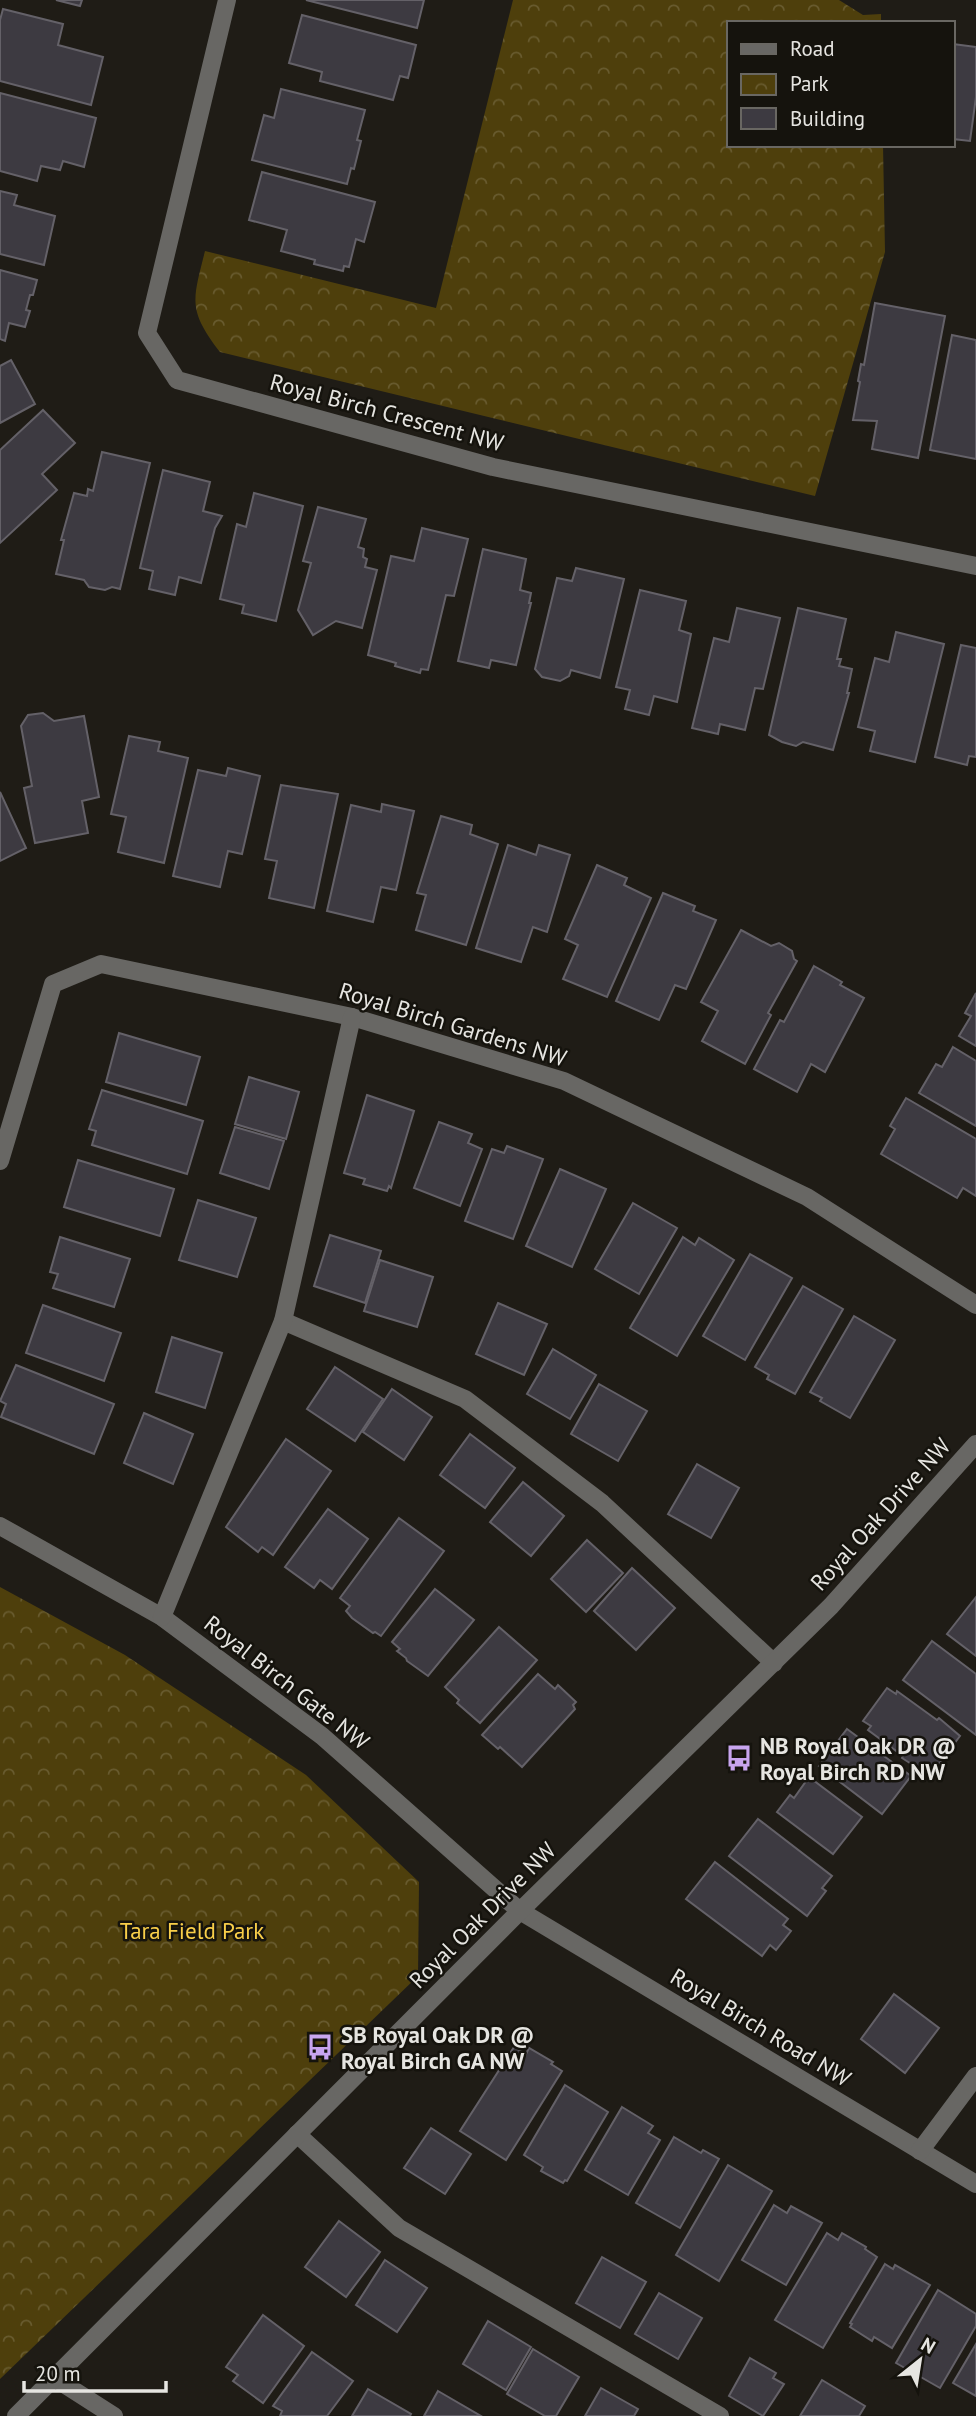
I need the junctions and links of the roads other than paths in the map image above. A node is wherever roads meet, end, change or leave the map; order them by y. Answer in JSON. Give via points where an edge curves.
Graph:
{"nodes":[{"id":1,"x":227,"y":0,"type":"edge"},
{"id":2,"x":976,"y":566,"type":"edge"},
{"id":3,"x":352,"y":1017,"type":"junction"},
{"id":4,"x":0,"y":1161,"type":"edge"},
{"id":5,"x":976,"y":1305,"type":"edge"},
{"id":6,"x":283,"y":1321,"type":"junction"},
{"id":7,"x":976,"y":1444,"type":"edge"},
{"id":8,"x":0,"y":1526,"type":"edge"},
{"id":9,"x":162,"y":1617,"type":"junction"},
{"id":10,"x":774,"y":1663,"type":"junction"},
{"id":11,"x":520,"y":1911,"type":"junction"},
{"id":12,"x":976,"y":2076,"type":"edge"},
{"id":13,"x":297,"y":2134,"type":"junction"},
{"id":14,"x":920,"y":2151,"type":"junction"},
{"id":15,"x":976,"y":2184,"type":"edge"},
{"id":16,"x":53,"y":2377,"type":"junction"},
{"id":17,"x":16,"y":2416,"type":"edge"},
{"id":18,"x":114,"y":2416,"type":"edge"},
{"id":19,"x":720,"y":2416,"type":"edge"}],
"edges":[{"from":1,"to":2,"type":"street","name":"Royal Birch Crescent NW","via":[[147,333],[177,380],[493,467]]},
{"from":3,"to":4,"type":"street","name":"Royal Birch Gardens NW","via":[[101,964],[53,984]]},
{"from":3,"to":5,"type":"street","name":"Royal Birch Gardens NW","via":[[564,1081],[807,1197]]},
{"from":3,"to":6,"type":"street"},
{"from":6,"to":9,"type":"street"},
{"from":6,"to":10,"type":"street","via":[[465,1399],[602,1503]]},
{"from":7,"to":10,"type":"street","name":"Royal Oak Drive NW"},
{"from":8,"to":9,"type":"street","name":"Royal Birch Gate NW"},
{"from":9,"to":11,"type":"street","name":"Royal Birch Gate NW","via":[[323,1736]]},
{"from":10,"to":11,"type":"street","name":"Royal Oak Drive NW"},
{"from":11,"to":13,"type":"street","name":"Royal Oak Drive NW"},
{"from":11,"to":14,"type":"street","name":"Royal Birch Road NW"},
{"from":12,"to":14,"type":"street"},
{"from":13,"to":16,"type":"street","name":"Royal Oak Drive NW"},
{"from":13,"to":19,"type":"street","via":[[399,2228]]},
{"from":14,"to":15,"type":"street","name":"Royal Birch Road NW"},
{"from":16,"to":17,"type":"street","name":"Royal Oak Drive NW"},
{"from":16,"to":18,"type":"street"}]}
